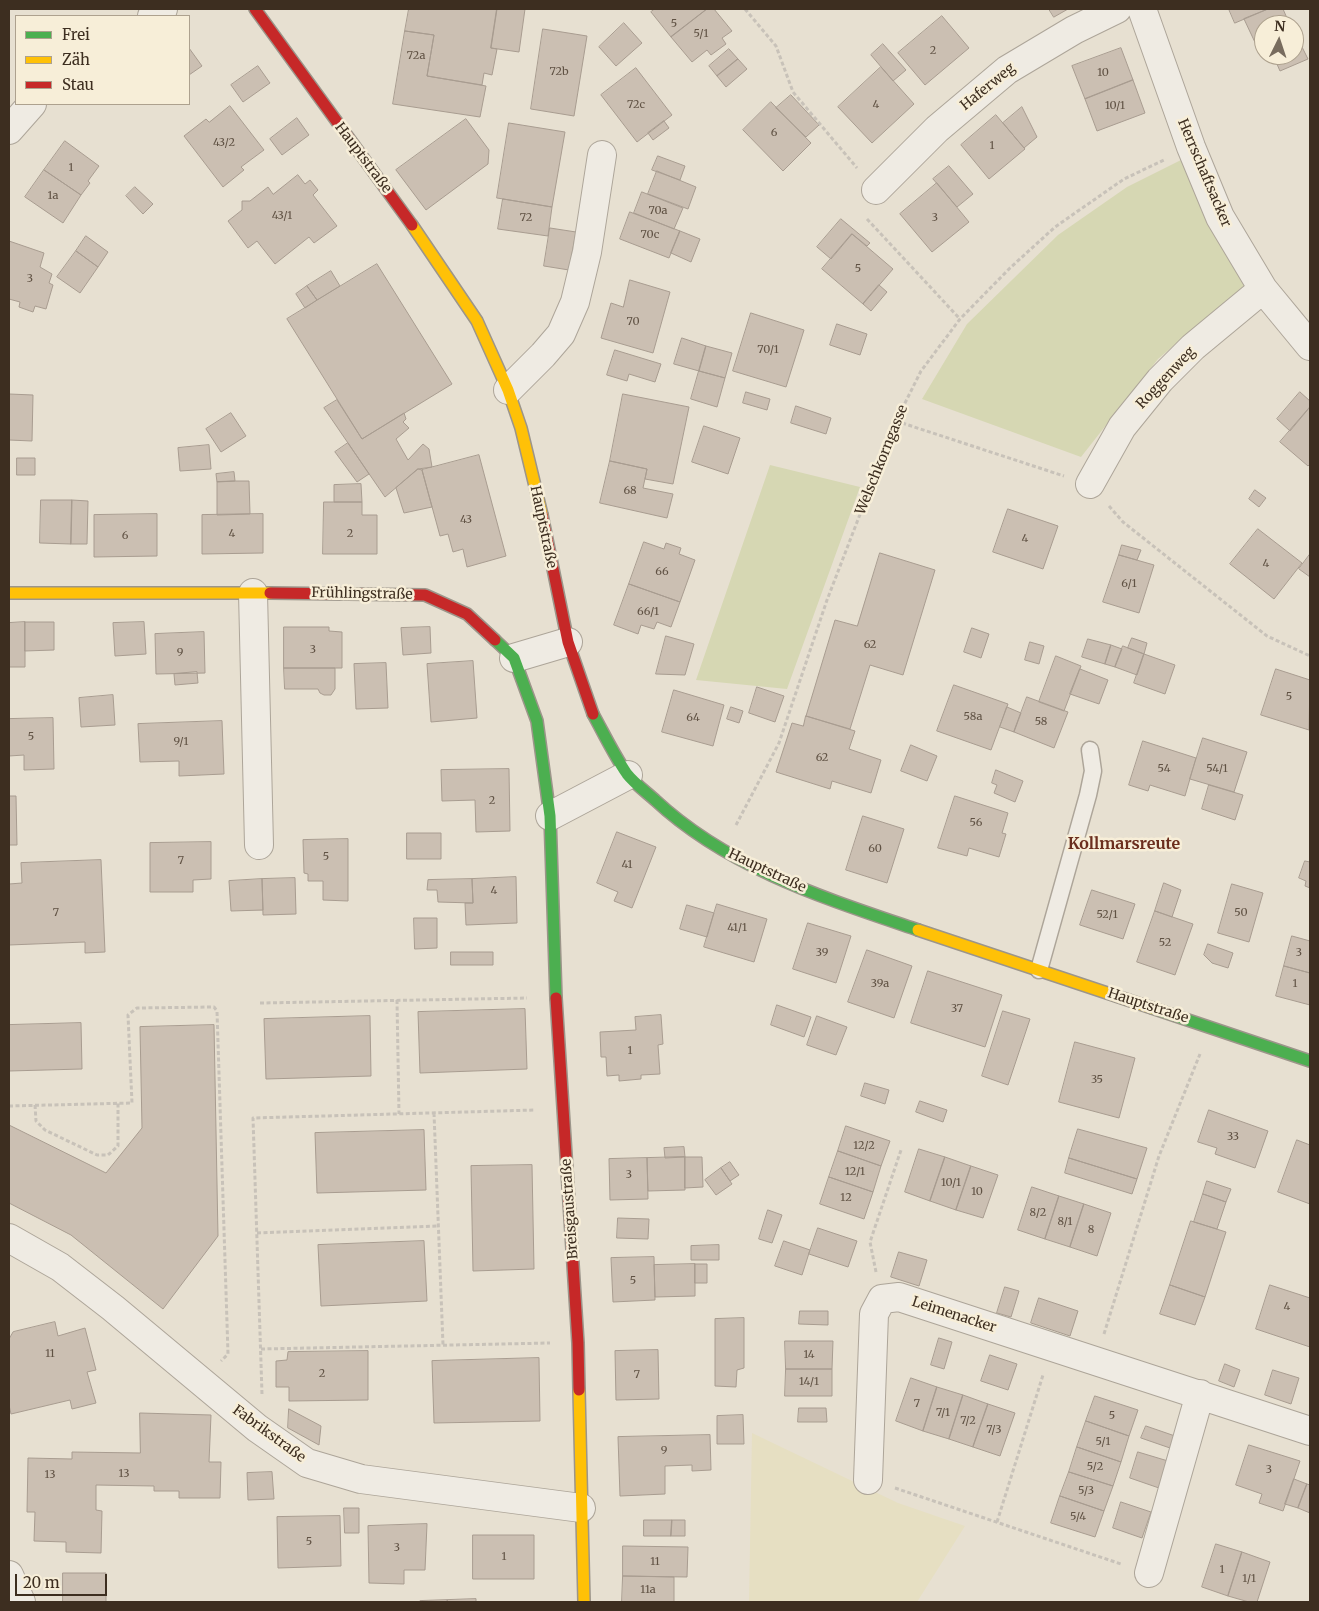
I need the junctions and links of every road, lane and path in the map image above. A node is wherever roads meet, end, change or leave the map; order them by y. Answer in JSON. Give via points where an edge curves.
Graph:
{"nodes":[{"id":1,"x":255,"y":9,"type":"edge"},
{"id":2,"x":744,"y":9,"type":"edge"},
{"id":3,"x":1117,"y":9,"type":"edge"},
{"id":4,"x":1142,"y":9,"type":"edge"},
{"id":5,"x":31,"y":105,"type":"edge"},
{"id":6,"x":9,"y":130,"type":"edge"},
{"id":7,"x":1191,"y":147,"type":"junction"},
{"id":8,"x":602,"y":155,"type":"dead end"},
{"id":9,"x":876,"y":190,"type":"junction"},
{"id":10,"x":1263,"y":289,"type":"junction"},
{"id":11,"x":960,"y":319,"type":"junction"},
{"id":12,"x":1310,"y":346,"type":"edge"},
{"id":13,"x":508,"y":390,"type":"junction"},
{"id":14,"x":896,"y":421,"type":"junction"},
{"id":15,"x":1090,"y":484,"type":"junction"},
{"id":16,"x":9,"y":593,"type":"edge"},
{"id":17,"x":253,"y":593,"type":"junction"},
{"id":18,"x":568,"y":642,"type":"junction"},
{"id":19,"x":1310,"y":656,"type":"edge"},
{"id":20,"x":514,"y":658,"type":"junction"},
{"id":21,"x":1090,"y":750,"type":"dead end"},
{"id":22,"x":628,"y":776,"type":"junction"},
{"id":23,"x":550,"y":816,"type":"junction"},
{"id":24,"x":260,"y":845,"type":"dead end"},
{"id":25,"x":722,"y":851,"type":"junction"},
{"id":26,"x":1039,"y":970,"type":"junction"},
{"id":27,"x":556,"y":997,"type":"junction"},
{"id":28,"x":397,"y":1000,"type":"junction"},
{"id":29,"x":260,"y":1003,"type":"dead end"},
{"id":30,"x":1212,"y":1027,"type":"junction"},
{"id":31,"x":1310,"y":1061,"type":"edge"},
{"id":32,"x":118,"y":1103,"type":"junction"},
{"id":33,"x":35,"y":1105,"type":"junction"},
{"id":34,"x":9,"y":1106,"type":"edge"},
{"id":35,"x":563,"y":1109,"type":"junction"},
{"id":36,"x":434,"y":1112,"type":"junction"},
{"id":37,"x":399,"y":1114,"type":"junction"},
{"id":38,"x":901,"y":1150,"type":"dead end"},
{"id":39,"x":438,"y":1226,"type":"junction"},
{"id":40,"x":257,"y":1232,"type":"junction"},
{"id":41,"x":9,"y":1238,"type":"edge"},
{"id":42,"x":882,"y":1299,"type":"junction"},
{"id":43,"x":578,"y":1343,"type":"junction"},
{"id":44,"x":443,"y":1345,"type":"junction"},
{"id":45,"x":1052,"y":1346,"type":"junction"},
{"id":46,"x":261,"y":1349,"type":"junction"},
{"id":47,"x":1096,"y":1361,"type":"junction"},
{"id":48,"x":201,"y":1381,"type":"junction"},
{"id":49,"x":1200,"y":1394,"type":"junction"},
{"id":50,"x":1310,"y":1431,"type":"edge"},
{"id":51,"x":263,"y":1433,"type":"junction"},
{"id":52,"x":868,"y":1480,"type":"joint"},
{"id":53,"x":581,"y":1508,"type":"junction"},
{"id":54,"x":997,"y":1522,"type":"junction"},
{"id":55,"x":1149,"y":1573,"type":"joint"},
{"id":56,"x":9,"y":1575,"type":"edge"},
{"id":57,"x":21,"y":1602,"type":"edge"},
{"id":58,"x":584,"y":1602,"type":"edge"}],
"edges":[{"from":1,"to":13,"type":"main road","name":"Hauptstraße","via":[[422,240],[476,322]]},
{"from":2,"to":9,"type":"path","via":[[776,46],[793,92]]},
{"from":3,"to":9,"type":"street","name":"Haferweg","via":[[1007,70],[936,129]]},
{"from":4,"to":7,"type":"street","name":"Herrschaftsacker"},
{"from":5,"to":6,"type":"street"},
{"from":7,"to":10,"type":"street","name":"Herrschaftsacker","via":[[1220,218]]},
{"from":7,"to":11,"type":"path","name":"Welschkorngasse","via":[[1124,179],[1056,228],[1010,268]]},
{"from":8,"to":13,"type":"street","via":[[587,252],[575,302],[561,334]]},
{"from":9,"to":11,"type":"path","via":[[858,210]]},
{"from":10,"to":12,"type":"street","name":"Herrschaftsacker"},
{"from":10,"to":15,"type":"street","name":"Roggenweg","via":[[1193,347],[1160,380],[1122,427]]},
{"from":11,"to":14,"type":"path","name":"Welschkorngasse","via":[[921,371]]},
{"from":13,"to":18,"type":"main road","name":"Hauptstraße","via":[[544,525]]},
{"from":14,"to":15,"type":"path"},
{"from":14,"to":25,"type":"path","name":"Welschkorngasse","via":[[827,600],[779,743]]},
{"from":15,"to":19,"type":"path","via":[[1123,522],[1267,636]]},
{"from":16,"to":17,"type":"main road","name":"Frühlingstraße"},
{"from":17,"to":20,"type":"main road","name":"Frühlingstraße","via":[[425,595],[467,614]]},
{"from":17,"to":24,"type":"street"},
{"from":18,"to":20,"type":"street"},
{"from":18,"to":22,"type":"main road","name":"Hauptstraße","via":[[592,712]]},
{"from":20,"to":23,"type":"main road","name":"Breisgaustraße","via":[[537,721]]},
{"from":21,"to":26,"type":"lane","via":[[1093,771],[1088,795]]},
{"from":22,"to":23,"type":"street"},
{"from":22,"to":25,"type":"main road","name":"Hauptstraße","via":[[670,814]]},
{"from":23,"to":27,"type":"main road","name":"Breisgaustraße"},
{"from":25,"to":26,"type":"main road","name":"Hauptstraße","via":[[778,879],[838,903]]},
{"from":26,"to":30,"type":"main road","name":"Hauptstraße"},
{"from":27,"to":28,"type":"path"},
{"from":27,"to":35,"type":"main road","name":"Breisgaustraße"},
{"from":28,"to":29,"type":"path"},
{"from":28,"to":37,"type":"path"},
{"from":30,"to":31,"type":"main road","name":"Hauptstraße"},
{"from":30,"to":47,"type":"path","via":[[1159,1156]]},
{"from":32,"to":33,"type":"path"},
{"from":32,"to":33,"type":"path","via":[[118,1146],[108,1155],[97,1155],[45,1130],[36,1121]]},
{"from":32,"to":48,"type":"path","via":[[132,1103],[128,1015],[137,1008],[214,1007],[217,1011],[228,1354]]},
{"from":33,"to":34,"type":"path"},
{"from":35,"to":36,"type":"path"},
{"from":35,"to":43,"type":"main road","name":"Breisgaustraße"},
{"from":36,"to":37,"type":"path"},
{"from":36,"to":39,"type":"path"},
{"from":37,"to":40,"type":"path","via":[[253,1118]]},
{"from":38,"to":42,"type":"path","via":[[870,1242]]},
{"from":39,"to":40,"type":"path"},
{"from":39,"to":44,"type":"path"},
{"from":40,"to":46,"type":"path"},
{"from":41,"to":48,"type":"street","name":"Fabrikstraße","via":[[60,1268]]},
{"from":42,"to":45,"type":"street","name":"Leimenacker","via":[[898,1297]]},
{"from":42,"to":52,"type":"street","via":[[874,1314]]},
{"from":43,"to":44,"type":"path"},
{"from":43,"to":53,"type":"main road","name":"Breisgaustraße"},
{"from":44,"to":46,"type":"path"},
{"from":45,"to":47,"type":"street","name":"Leimenacker"},
{"from":45,"to":54,"type":"path"},
{"from":46,"to":51,"type":"path"},
{"from":47,"to":49,"type":"street","name":"Leimenacker"},
{"from":48,"to":51,"type":"street","name":"Fabrikstraße"},
{"from":49,"to":50,"type":"street","name":"Leimenacker"},
{"from":49,"to":55,"type":"street"},
{"from":51,"to":53,"type":"street","name":"Fabrikstraße","via":[[307,1463],[361,1479]]},
{"from":52,"to":54,"type":"path"},
{"from":53,"to":58,"type":"main road","name":"Breisgaustraße"},
{"from":54,"to":55,"type":"path"},
{"from":56,"to":57,"type":"street"}]}
